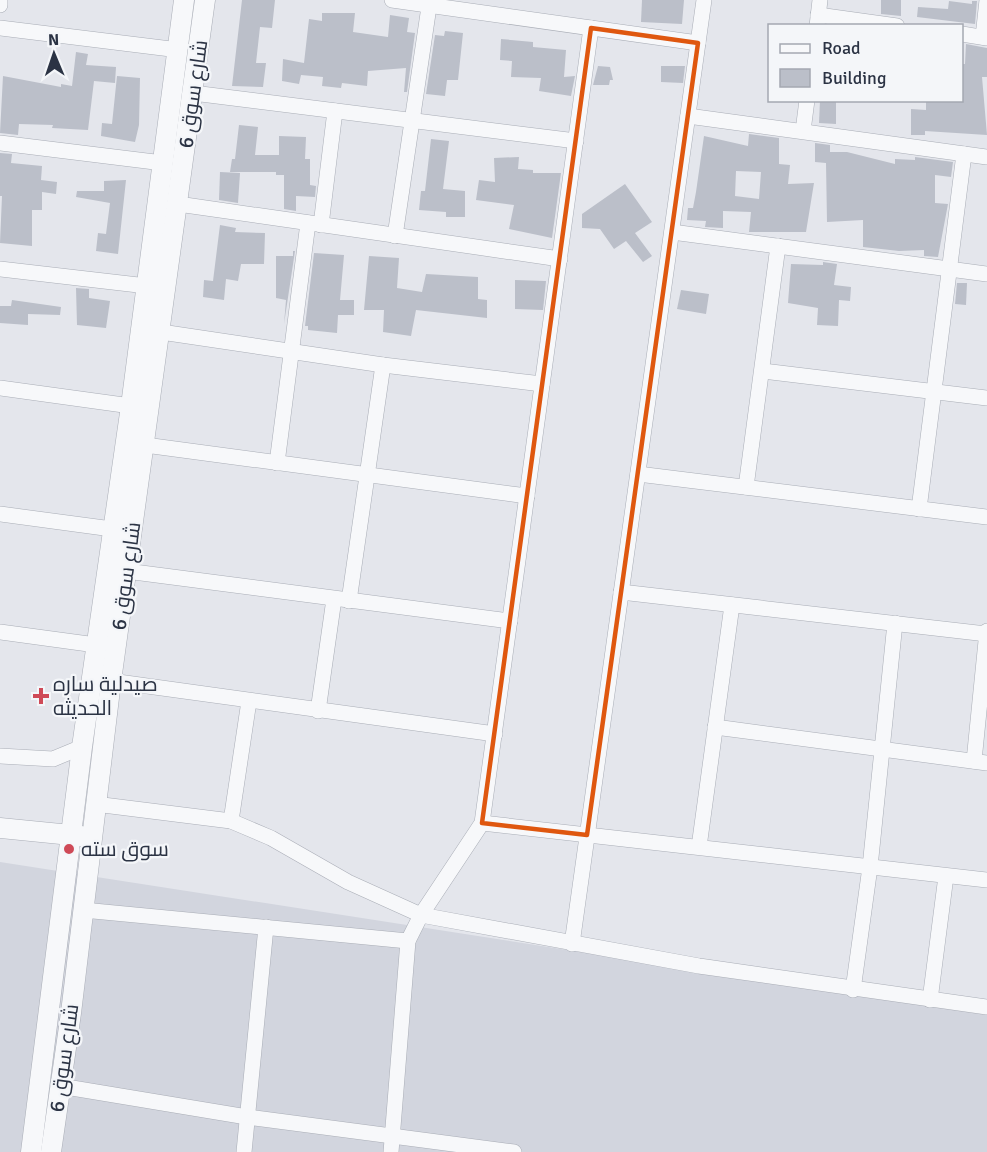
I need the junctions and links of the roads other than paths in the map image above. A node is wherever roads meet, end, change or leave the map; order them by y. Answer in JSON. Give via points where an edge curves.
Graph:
{"nodes":[{"id":1,"x":0,"y":0,"type":"edge"},
{"id":2,"x":184,"y":0,"type":"edge"},
{"id":3,"x":205,"y":0,"type":"edge"},
{"id":4,"x":392,"y":0,"type":"edge"},
{"id":5,"x":705,"y":0,"type":"edge"},
{"id":6,"x":987,"y":0,"type":"edge"},
{"id":7,"x":430,"y":3,"type":"edge"},
{"id":8,"x":0,"y":4,"type":"edge"},
{"id":9,"x":818,"y":13,"type":"edge"},
{"id":10,"x":885,"y":24,"type":"edge"},
{"id":11,"x":0,"y":28,"type":"edge"},
{"id":12,"x":591,"y":28,"type":"junction"},
{"id":13,"x":963,"y":34,"type":"edge"},
{"id":14,"x":985,"y":38,"type":"edge"},
{"id":15,"x":699,"y":43,"type":"junction"},
{"id":16,"x":179,"y":50,"type":"junction"},
{"id":17,"x":193,"y":93,"type":"junction"},
{"id":18,"x":807,"y":102,"type":"edge"},
{"id":19,"x":335,"y":111,"type":"junction"},
{"id":20,"x":688,"y":116,"type":"junction"},
{"id":21,"x":412,"y":122,"type":"junction"},
{"id":22,"x":802,"y":131,"type":"junction"},
{"id":23,"x":576,"y":141,"type":"junction"},
{"id":24,"x":0,"y":143,"type":"edge"},
{"id":25,"x":964,"y":154,"type":"junction"},
{"id":26,"x":987,"y":157,"type":"edge"},
{"id":27,"x":164,"y":162,"type":"junction"},
{"id":28,"x":177,"y":204,"type":"junction"},
{"id":29,"x":315,"y":224,"type":"junction"},
{"id":30,"x":672,"y":232,"type":"junction"},
{"id":31,"x":395,"y":236,"type":"junction"},
{"id":32,"x":778,"y":246,"type":"junction"},
{"id":33,"x":560,"y":259,"type":"junction"},
{"id":34,"x":0,"y":269,"type":"edge"},
{"id":35,"x":949,"y":269,"type":"junction"},
{"id":36,"x":987,"y":274,"type":"edge"},
{"id":37,"x":147,"y":286,"type":"junction"},
{"id":38,"x":161,"y":332,"type":"junction"},
{"id":39,"x":291,"y":351,"type":"junction"},
{"id":40,"x":383,"y":365,"type":"junction"},
{"id":41,"x":763,"y":371,"type":"junction"},
{"id":42,"x":542,"y":384,"type":"junction"},
{"id":43,"x":0,"y":388,"type":"edge"},
{"id":44,"x":933,"y":392,"type":"junction"},
{"id":45,"x":987,"y":398,"type":"edge"},
{"id":46,"x":131,"y":406,"type":"junction"},
{"id":47,"x":145,"y":445,"type":"junction"},
{"id":48,"x":277,"y":463,"type":"junction"},
{"id":49,"x":638,"y":474,"type":"junction"},
{"id":50,"x":368,"y":476,"type":"junction"},
{"id":51,"x":746,"y":487,"type":"junction"},
{"id":52,"x":527,"y":496,"type":"junction"},
{"id":53,"x":919,"y":508,"type":"junction"},
{"id":54,"x":0,"y":514,"type":"edge"},
{"id":55,"x":987,"y":517,"type":"edge"},
{"id":56,"x":112,"y":529,"type":"junction"},
{"id":57,"x":126,"y":571,"type":"junction"},
{"id":58,"x":621,"y":592,"type":"junction"},
{"id":59,"x":342,"y":600,"type":"junction"},
{"id":60,"x":732,"y":605,"type":"junction"},
{"id":61,"x":510,"y":621,"type":"junction"},
{"id":62,"x":895,"y":623,"type":"junction"},
{"id":63,"x":0,"y":632,"type":"edge"},
{"id":64,"x":987,"y":633,"type":"edge"},
{"id":65,"x":96,"y":645,"type":"junction"},
{"id":66,"x":111,"y":681,"type":"junction"},
{"id":67,"x":249,"y":701,"type":"junction"},
{"id":68,"x":318,"y":711,"type":"junction"},
{"id":69,"x":715,"y":728,"type":"junction"},
{"id":70,"x":495,"y":734,"type":"junction"},
{"id":71,"x":82,"y":747,"type":"junction"},
{"id":72,"x":882,"y":748,"type":"junction"},
{"id":73,"x":0,"y":756,"type":"edge"},
{"id":74,"x":980,"y":762,"type":"edge"},
{"id":75,"x":95,"y":804,"type":"junction"},
{"id":76,"x":231,"y":821,"type":"junction"},
{"id":77,"x":482,"y":823,"type":"junction"},
{"id":78,"x":0,"y":828,"type":"edge"},
{"id":79,"x":70,"y":835,"type":"junction"},
{"id":80,"x":587,"y":835,"type":"junction"},
{"id":81,"x":91,"y":838,"type":"junction"},
{"id":82,"x":699,"y":848,"type":"junction"},
{"id":83,"x":870,"y":867,"type":"junction"},
{"id":84,"x":946,"y":876,"type":"junction"},
{"id":85,"x":987,"y":880,"type":"edge"},
{"id":86,"x":83,"y":910,"type":"junction"},
{"id":87,"x":421,"y":915,"type":"junction"},
{"id":88,"x":266,"y":927,"type":"junction"},
{"id":89,"x":408,"y":941,"type":"junction"},
{"id":90,"x":572,"y":944,"type":"junction"},
{"id":91,"x":853,"y":990,"type":"junction"},
{"id":92,"x":930,"y":1000,"type":"junction"},
{"id":93,"x":987,"y":1007,"type":"edge"},
{"id":94,"x":60,"y":1086,"type":"junction"},
{"id":95,"x":247,"y":1117,"type":"junction"},
{"id":96,"x":392,"y":1136,"type":"junction"},
{"id":97,"x":31,"y":1152,"type":"edge"},
{"id":98,"x":51,"y":1152,"type":"edge"},
{"id":99,"x":244,"y":1152,"type":"edge"},
{"id":100,"x":391,"y":1152,"type":"edge"},
{"id":101,"x":514,"y":1152,"type":"edge"}],
"edges":[{"from":1,"to":8,"type":"street"},
{"from":2,"to":16,"type":"street","name":"شارع سوق 6"},
{"from":3,"to":17,"type":"street","name":"شارع سوق 6"},
{"from":4,"to":7,"type":"street"},
{"from":5,"to":15,"type":"street"},
{"from":6,"to":14,"type":"street"},
{"from":7,"to":12,"type":"street"},
{"from":7,"to":21,"type":"street"},
{"from":9,"to":10,"type":"street"},
{"from":11,"to":16,"type":"street"},
{"from":12,"to":15,"type":"street"},
{"from":12,"to":23,"type":"street"},
{"from":13,"to":14,"type":"street"},
{"from":15,"to":20,"type":"street"},
{"from":16,"to":27,"type":"street","name":"شارع سوق 6"},
{"from":17,"to":19,"type":"street"},
{"from":17,"to":28,"type":"street","name":"شارع سوق 6"},
{"from":18,"to":22,"type":"street"},
{"from":19,"to":21,"type":"street"},
{"from":19,"to":29,"type":"street"},
{"from":20,"to":22,"type":"street"},
{"from":20,"to":30,"type":"street"},
{"from":21,"to":23,"type":"street"},
{"from":21,"to":31,"type":"street"},
{"from":22,"to":25,"type":"street"},
{"from":23,"to":33,"type":"street"},
{"from":24,"to":27,"type":"street"},
{"from":25,"to":26,"type":"street"},
{"from":25,"to":35,"type":"street"},
{"from":27,"to":37,"type":"street","name":"شارع سوق 6"},
{"from":28,"to":29,"type":"street"},
{"from":28,"to":38,"type":"street","name":"شارع سوق 6"},
{"from":29,"to":31,"type":"street"},
{"from":29,"to":39,"type":"street"},
{"from":30,"to":32,"type":"street"},
{"from":30,"to":49,"type":"street"},
{"from":31,"to":33,"type":"street"},
{"from":32,"to":35,"type":"street"},
{"from":32,"to":41,"type":"street"},
{"from":33,"to":42,"type":"street"},
{"from":34,"to":37,"type":"street"},
{"from":35,"to":36,"type":"street"},
{"from":35,"to":44,"type":"street"},
{"from":37,"to":46,"type":"street","name":"شارع سوق 6"},
{"from":38,"to":39,"type":"street"},
{"from":38,"to":47,"type":"street","name":"شارع سوق 6"},
{"from":39,"to":40,"type":"street"},
{"from":39,"to":48,"type":"street"},
{"from":40,"to":42,"type":"street"},
{"from":40,"to":50,"type":"street"},
{"from":41,"to":44,"type":"street"},
{"from":41,"to":51,"type":"street"},
{"from":42,"to":52,"type":"street"},
{"from":43,"to":46,"type":"street"},
{"from":44,"to":45,"type":"street"},
{"from":44,"to":53,"type":"street"},
{"from":46,"to":56,"type":"street","name":"شارع سوق 6"},
{"from":47,"to":48,"type":"street"},
{"from":47,"to":57,"type":"street","name":"شارع سوق 6"},
{"from":48,"to":50,"type":"street"},
{"from":49,"to":51,"type":"street"},
{"from":49,"to":58,"type":"street"},
{"from":50,"to":52,"type":"street"},
{"from":50,"to":59,"type":"street"},
{"from":51,"to":53,"type":"street"},
{"from":52,"to":61,"type":"street"},
{"from":53,"to":55,"type":"street"},
{"from":54,"to":56,"type":"street"},
{"from":56,"to":65,"type":"street","name":"شارع سوق 6"},
{"from":57,"to":59,"type":"street"},
{"from":57,"to":66,"type":"street","name":"شارع سوق 6"},
{"from":58,"to":60,"type":"street"},
{"from":58,"to":80,"type":"street"},
{"from":59,"to":61,"type":"street"},
{"from":59,"to":68,"type":"street"},
{"from":60,"to":62,"type":"street"},
{"from":60,"to":69,"type":"street"},
{"from":61,"to":70,"type":"street"},
{"from":62,"to":64,"type":"street"},
{"from":62,"to":72,"type":"street"},
{"from":63,"to":65,"type":"street"},
{"from":64,"to":74,"type":"street"},
{"from":65,"to":71,"type":"street","name":"شارع سوق 6"},
{"from":66,"to":67,"type":"street"},
{"from":66,"to":75,"type":"street","name":"شارع سوق 6"},
{"from":67,"to":68,"type":"street"},
{"from":67,"to":76,"type":"street"},
{"from":68,"to":70,"type":"street"},
{"from":69,"to":72,"type":"street"},
{"from":69,"to":82,"type":"street"},
{"from":70,"to":77,"type":"street"},
{"from":71,"to":73,"type":"street","via":[[53,759]]},
{"from":71,"to":79,"type":"street","name":"شارع سوق 6"},
{"from":72,"to":74,"type":"street"},
{"from":72,"to":83,"type":"street"},
{"from":75,"to":76,"type":"street"},
{"from":75,"to":81,"type":"street","name":"شارع سوق 6"},
{"from":76,"to":87,"type":"street"},
{"from":77,"to":80,"type":"street"},
{"from":77,"to":87,"type":"street"},
{"from":78,"to":79,"type":"street"},
{"from":79,"to":81,"type":"street"},
{"from":79,"to":97,"type":"street","name":"شارع سوق 6"},
{"from":80,"to":82,"type":"street"},
{"from":80,"to":90,"type":"street"},
{"from":81,"to":86,"type":"street","name":"شارع سوق 6"},
{"from":82,"to":83,"type":"street"},
{"from":83,"to":84,"type":"street"},
{"from":83,"to":91,"type":"street"},
{"from":84,"to":85,"type":"street"},
{"from":84,"to":92,"type":"street"},
{"from":86,"to":88,"type":"street"},
{"from":86,"to":94,"type":"street","name":"شارع سوق 6"},
{"from":87,"to":89,"type":"street"},
{"from":87,"to":90,"type":"street"},
{"from":88,"to":89,"type":"street"},
{"from":88,"to":95,"type":"street"},
{"from":89,"to":96,"type":"street"},
{"from":90,"to":91,"type":"street"},
{"from":91,"to":92,"type":"street"},
{"from":92,"to":93,"type":"street"},
{"from":94,"to":95,"type":"street"},
{"from":94,"to":98,"type":"street","name":"شارع سوق 6"},
{"from":95,"to":96,"type":"street"},
{"from":95,"to":99,"type":"street"},
{"from":96,"to":100,"type":"street"},
{"from":96,"to":101,"type":"street"}]}
